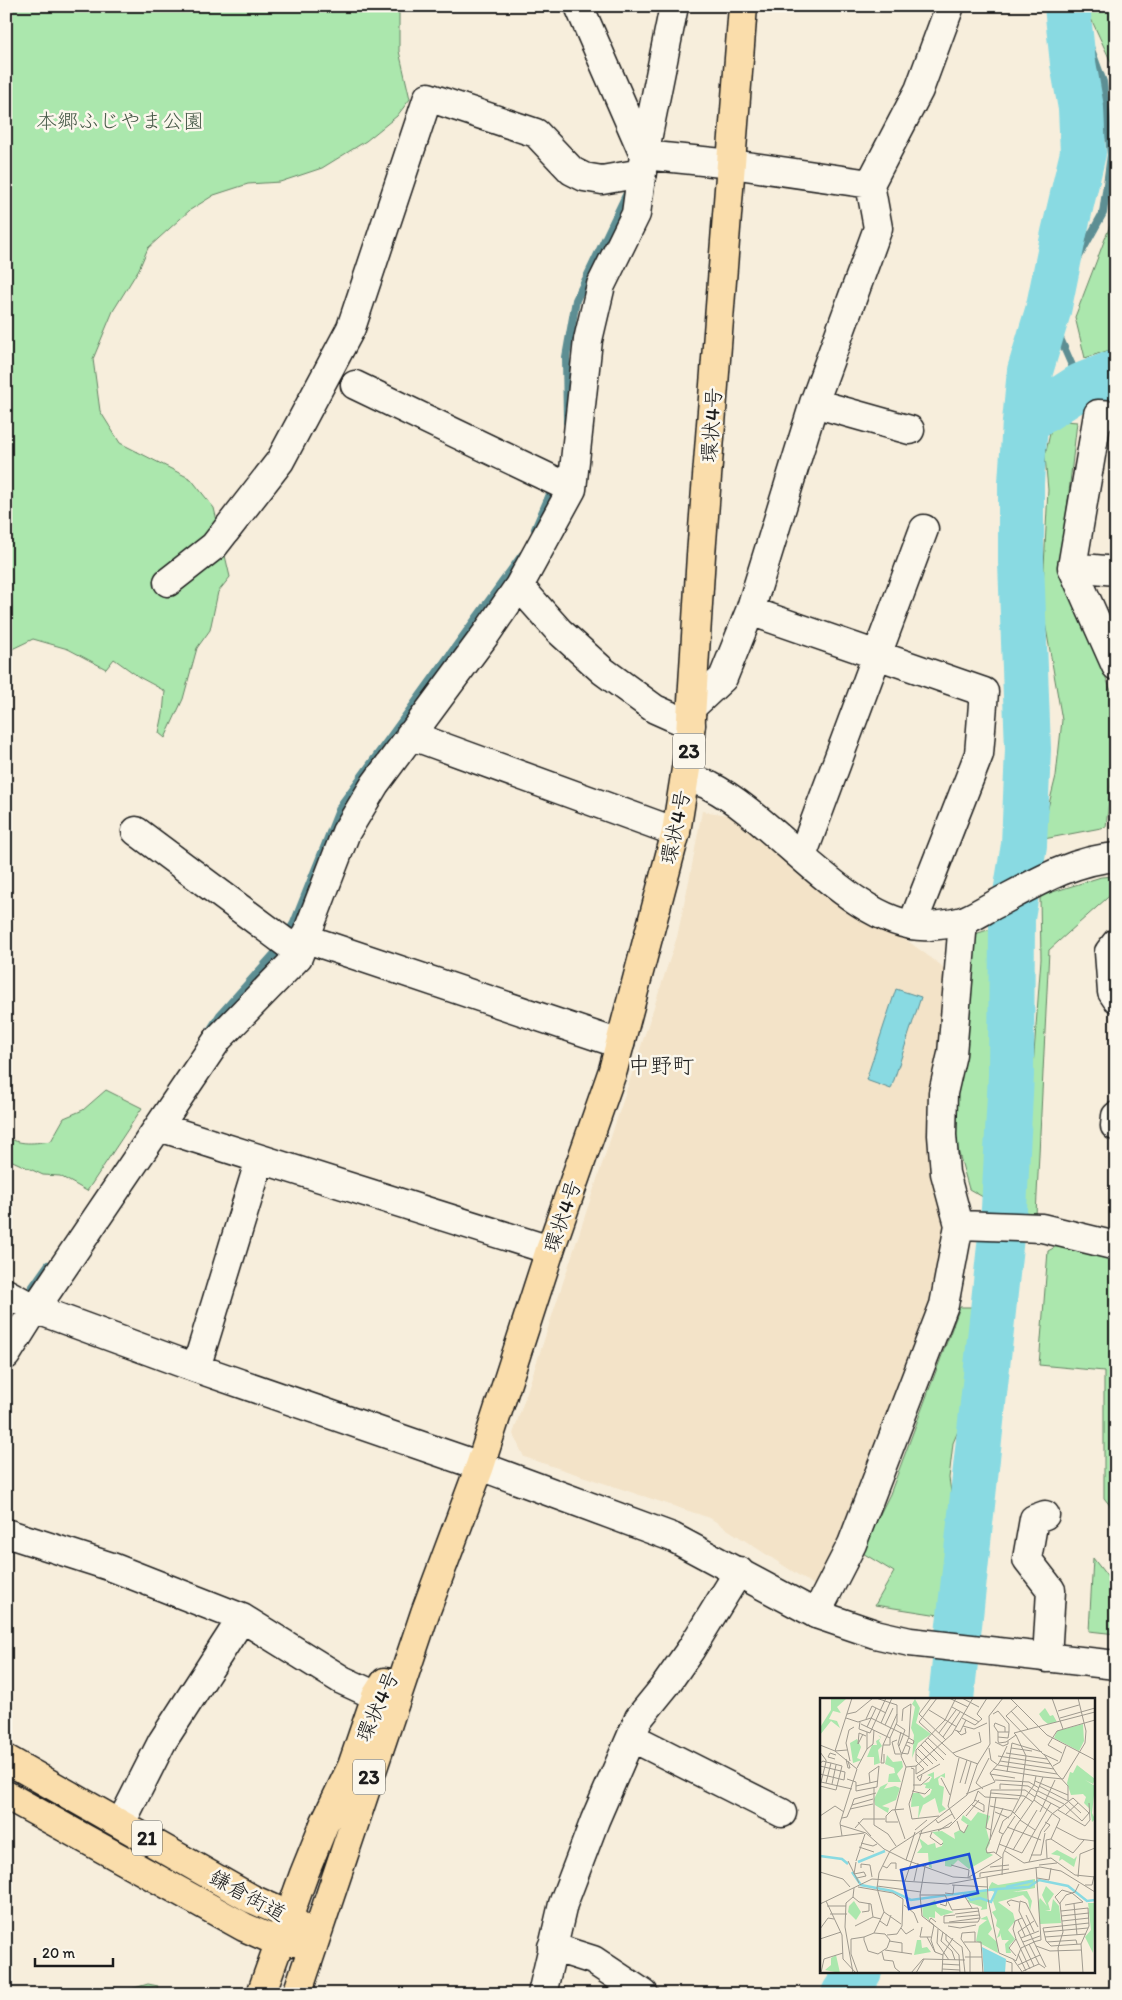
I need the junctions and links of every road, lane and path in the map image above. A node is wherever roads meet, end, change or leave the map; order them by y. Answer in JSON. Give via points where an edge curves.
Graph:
{"nodes":[{"id":1,"x":579,"y":6,"type":"edge"},
{"id":2,"x":674,"y":6,"type":"edge"},
{"id":3,"x":743,"y":6,"type":"edge"},
{"id":4,"x":950,"y":6,"type":"edge"},
{"id":5,"x":732,"y":164,"type":"junction"},
{"id":6,"x":641,"y":168,"type":"junction"},
{"id":7,"x":870,"y":184,"type":"junction"},
{"id":8,"x":355,"y":385,"type":"dead end"},
{"id":9,"x":814,"y":403,"type":"junction"},
{"id":10,"x":1116,"y":415,"type":"edge"},
{"id":11,"x":910,"y":430,"type":"dead end"},
{"id":12,"x":571,"y":488,"type":"junction"},
{"id":13,"x":924,"y":529,"type":"dead end"},
{"id":14,"x":1072,"y":567,"type":"junction"},
{"id":15,"x":1116,"y":571,"type":"edge"},
{"id":16,"x":168,"y":582,"type":"dead end"},
{"id":17,"x":519,"y":586,"type":"junction"},
{"id":18,"x":750,"y":611,"type":"junction"},
{"id":19,"x":878,"y":654,"type":"junction"},
{"id":20,"x":1116,"y":666,"type":"edge"},
{"id":21,"x":691,"y":716,"type":"junction"},
{"id":22,"x":410,"y":735,"type":"junction"},
{"id":23,"x":685,"y":778,"type":"junction"},
{"id":24,"x":136,"y":831,"type":"dead end"},
{"id":25,"x":676,"y":832,"type":"junction"},
{"id":26,"x":802,"y":856,"type":"junction"},
{"id":27,"x":1116,"y":856,"type":"edge"},
{"id":28,"x":963,"y":921,"type":"junction"},
{"id":29,"x":912,"y":924,"type":"junction"},
{"id":30,"x":1116,"y":944,"type":"edge"},
{"id":31,"x":297,"y":947,"type":"junction"},
{"id":32,"x":1116,"y":998,"type":"edge"},
{"id":33,"x":620,"y":1044,"type":"junction"},
{"id":34,"x":159,"y":1127,"type":"junction"},
{"id":35,"x":260,"y":1159,"type":"junction"},
{"id":36,"x":962,"y":1225,"type":"junction"},
{"id":37,"x":1116,"y":1246,"type":"edge"},
{"id":38,"x":550,"y":1250,"type":"junction"},
{"id":39,"x":6,"y":1293,"type":"edge"},
{"id":40,"x":35,"y":1309,"type":"junction"},
{"id":41,"x":6,"y":1356,"type":"edge"},
{"id":42,"x":196,"y":1368,"type":"junction"},
{"id":43,"x":480,"y":1466,"type":"junction"},
{"id":44,"x":1045,"y":1515,"type":"dead end"},
{"id":45,"x":6,"y":1533,"type":"edge"},
{"id":46,"x":739,"y":1571,"type":"junction"},
{"id":47,"x":816,"y":1614,"type":"junction"},
{"id":48,"x":242,"y":1618,"type":"junction"},
{"id":49,"x":1047,"y":1658,"type":"junction"},
{"id":50,"x":1116,"y":1665,"type":"edge"},
{"id":51,"x":385,"y":1700,"type":"junction"},
{"id":52,"x":631,"y":1736,"type":"junction"},
{"id":53,"x":6,"y":1759,"type":"edge"},
{"id":54,"x":6,"y":1794,"type":"edge"},
{"id":55,"x":782,"y":1813,"type":"dead end"},
{"id":56,"x":121,"y":1823,"type":"junction"},
{"id":57,"x":288,"y":1915,"type":"junction"},
{"id":58,"x":315,"y":1941,"type":"junction"},
{"id":59,"x":278,"y":1942,"type":"junction"},
{"id":60,"x":552,"y":1947,"type":"junction"},
{"id":61,"x":261,"y":1994,"type":"edge"},
{"id":62,"x":297,"y":1994,"type":"edge"},
{"id":63,"x":542,"y":1994,"type":"edge"},
{"id":64,"x":644,"y":1994,"type":"edge"}],
"edges":[{"from":1,"to":6,"type":"street"},
{"from":2,"to":6,"type":"street"},
{"from":3,"to":5,"type":"main road","name":"環状4号","number":"23"},
{"from":4,"to":7,"type":"street","via":[[919,90]]},
{"from":5,"to":6,"type":"street"},
{"from":5,"to":7,"type":"street"},
{"from":5,"to":21,"type":"main road","name":"環状4号","number":"23"},
{"from":6,"to":12,"type":"street","via":[[636,214],[601,286],[588,340]]},
{"from":6,"to":16,"type":"street","via":[[602,180],[584,177],[572,171],[536,133],[428,97],[349,342],[280,461],[214,546]]},
{"from":7,"to":9,"type":"street","via":[[878,228]]},
{"from":8,"to":12,"type":"street"},
{"from":9,"to":11,"type":"street"},
{"from":9,"to":18,"type":"street"},
{"from":10,"to":14,"type":"street","via":[[1098,414]]},
{"from":12,"to":17,"type":"street"},
{"from":13,"to":19,"type":"street"},
{"from":14,"to":15,"type":"street"},
{"from":14,"to":20,"type":"street"},
{"from":17,"to":21,"type":"street","via":[[558,631],[603,671],[655,709]]},
{"from":17,"to":22,"type":"street"},
{"from":18,"to":19,"type":"street"},
{"from":18,"to":21,"type":"street","via":[[723,678]]},
{"from":19,"to":26,"type":"street"},
{"from":19,"to":29,"type":"street","via":[[984,692],[979,754]]},
{"from":21,"to":23,"type":"main road","name":"環状4号","number":"23"},
{"from":22,"to":25,"type":"street"},
{"from":22,"to":31,"type":"street","via":[[334,843]]},
{"from":23,"to":25,"type":"main road","name":"環状4号","number":"23"},
{"from":23,"to":26,"type":"street","via":[[710,785],[741,805]]},
{"from":24,"to":31,"type":"street","via":[[260,924]]},
{"from":25,"to":33,"type":"main road","name":"環状4号","number":"23"},
{"from":26,"to":29,"type":"street","via":[[879,915],[901,924]]},
{"from":27,"to":28,"type":"street","via":[[1097,858],[1052,875]]},
{"from":28,"to":29,"type":"street","via":[[928,926]]},
{"from":28,"to":36,"type":"street","via":[[952,1054],[943,1093],[942,1135],[945,1173]]},
{"from":30,"to":32,"type":"street","via":[[1109,952],[1112,992]]},
{"from":31,"to":33,"type":"street"},
{"from":31,"to":34,"type":"street","via":[[218,1039]]},
{"from":33,"to":38,"type":"main road","name":"環状4号","number":"23"},
{"from":34,"to":35,"type":"street"},
{"from":34,"to":40,"type":"street"},
{"from":35,"to":38,"type":"street"},
{"from":35,"to":42,"type":"street"},
{"from":36,"to":37,"type":"street","via":[[1027,1226]]},
{"from":36,"to":47,"type":"street","via":[[944,1305],[852,1544]]},
{"from":38,"to":43,"type":"main road","name":"環状4号","number":"23"},
{"from":39,"to":40,"type":"street"},
{"from":40,"to":41,"type":"street"},
{"from":40,"to":42,"type":"street"},
{"from":42,"to":43,"type":"street"},
{"from":43,"to":46,"type":"street","via":[[672,1537]]},
{"from":43,"to":51,"type":"main road","name":"環状4号","number":"23","via":[[425,1612]]},
{"from":44,"to":49,"type":"street","via":[[1034,1519],[1027,1559],[1051,1590]]},
{"from":45,"to":48,"type":"street","via":[[112,1567]]},
{"from":46,"to":47,"type":"street"},
{"from":46,"to":52,"type":"street","via":[[666,1686],[639,1718]]},
{"from":47,"to":49,"type":"street","via":[[875,1634],[926,1644]]},
{"from":48,"to":51,"type":"street","via":[[342,1680]]},
{"from":48,"to":56,"type":"street","via":[[162,1742]]},
{"from":49,"to":50,"type":"street"},
{"from":51,"to":57,"type":"main road","name":"環状4号","number":"23","via":[[325,1822]]},
{"from":51,"to":58,"type":"main road","name":"環状4号","number":"23"},
{"from":52,"to":55,"type":"street"},
{"from":52,"to":60,"type":"street","via":[[594,1820],[566,1896]]},
{"from":53,"to":56,"type":"main road","name":"鎌倉街道","number":"21"},
{"from":54,"to":59,"type":"main road","name":"鎌倉街道","number":"21","via":[[244,1928]]},
{"from":56,"to":57,"type":"main road","name":"鎌倉街道","number":"21","via":[[252,1899]]},
{"from":57,"to":58,"type":"main road","name":"鎌倉街道","number":"21"},
{"from":57,"to":59,"type":"main road","name":"環状4号","number":"23"},
{"from":58,"to":59,"type":"main road","name":"鎌倉街道","number":"21"},
{"from":58,"to":62,"type":"main road","name":"環状4号"},
{"from":59,"to":61,"type":"main road","name":"環状4号"},
{"from":60,"to":63,"type":"street"},
{"from":60,"to":64,"type":"street","via":[[593,1960]]}]}
